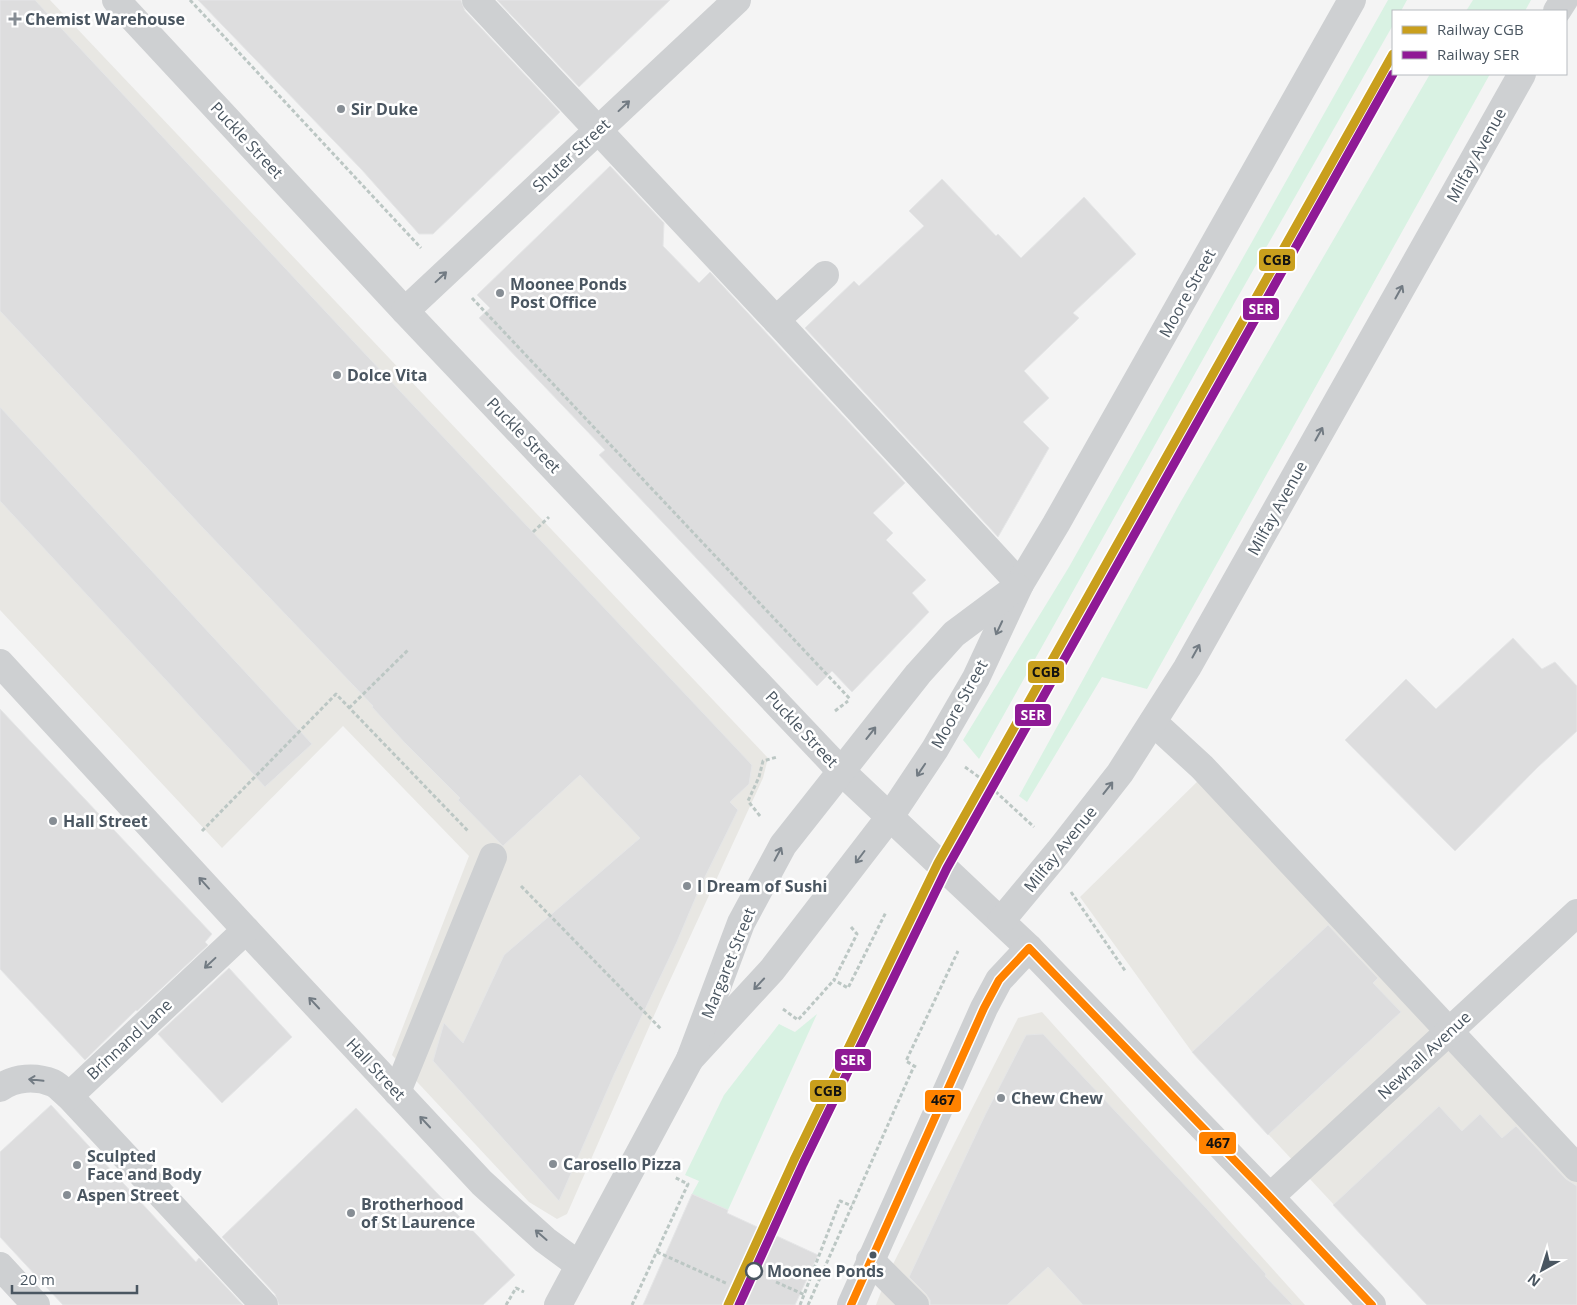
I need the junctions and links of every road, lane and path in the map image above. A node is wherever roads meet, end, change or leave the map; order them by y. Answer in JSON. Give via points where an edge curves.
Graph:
{"nodes":[{"id":1,"x":116,"y":0,"type":"edge"},
{"id":2,"x":190,"y":0,"type":"edge"},
{"id":3,"x":476,"y":0,"type":"edge"},
{"id":4,"x":737,"y":0,"type":"edge"},
{"id":5,"x":1352,"y":0,"type":"edge"},
{"id":6,"x":1521,"y":75,"type":"edge"},
{"id":7,"x":598,"y":131,"type":"junction"},
{"id":8,"x":446,"y":272,"type":"junction"},
{"id":9,"x":825,"y":274,"type":"dead end"},
{"id":10,"x":406,"y":310,"type":"junction"},
{"id":11,"x":776,"y":320,"type":"junction"},
{"id":12,"x":1020,"y":584,"type":"junction"},
{"id":13,"x":408,"y":650,"type":"dead end"},
{"id":14,"x":0,"y":663,"type":"edge"},
{"id":15,"x":850,"y":699,"type":"dead end"},
{"id":16,"x":349,"y":708,"type":"junction"},
{"id":17,"x":1153,"y":722,"type":"junction"},
{"id":18,"x":935,"y":749,"type":"junction"},
{"id":19,"x":841,"y":771,"type":"junction"},
{"id":20,"x":889,"y":818,"type":"junction"},
{"id":21,"x":1059,"y":851,"type":"junction"},
{"id":22,"x":178,"y":855,"type":"junction"},
{"id":23,"x":492,"y":857,"type":"junction"},
{"id":24,"x":886,"y":912,"type":"dead end"},
{"id":25,"x":1577,"y":913,"type":"edge"},
{"id":26,"x":1001,"y":921,"type":"junction"},
{"id":27,"x":246,"y":930,"type":"junction"},
{"id":28,"x":857,"y":934,"type":"dead end"},
{"id":29,"x":1029,"y":948,"type":"junction"},
{"id":30,"x":958,"y":951,"type":"dead end"},
{"id":31,"x":1126,"y":972,"type":"dead end"},
{"id":32,"x":834,"y":980,"type":"junction"},
{"id":33,"x":783,"y":1009,"type":"dead end"},
{"id":34,"x":1450,"y":1032,"type":"junction"},
{"id":35,"x":915,"y":1043,"type":"dead end"},
{"id":36,"x":690,"y":1059,"type":"junction"},
{"id":37,"x":914,"y":1066,"type":"dead end"},
{"id":38,"x":0,"y":1088,"type":"edge"},
{"id":39,"x":398,"y":1092,"type":"junction"},
{"id":40,"x":69,"y":1096,"type":"junction"},
{"id":41,"x":1577,"y":1168,"type":"edge"},
{"id":42,"x":674,"y":1177,"type":"dead end"},
{"id":43,"x":1270,"y":1197,"type":"junction"},
{"id":44,"x":852,"y":1206,"type":"junction"},
{"id":45,"x":657,"y":1252,"type":"junction"},
{"id":46,"x":870,"y":1260,"type":"junction"},
{"id":47,"x":579,"y":1265,"type":"junction"},
{"id":48,"x":0,"y":1266,"type":"edge"},
{"id":49,"x":776,"y":1282,"type":"dead end"},
{"id":50,"x":728,"y":1284,"type":"dead end"},
{"id":51,"x":805,"y":1295,"type":"junction"},
{"id":52,"x":36,"y":1305,"type":"edge"},
{"id":53,"x":264,"y":1305,"type":"edge"},
{"id":54,"x":558,"y":1305,"type":"edge"},
{"id":55,"x":632,"y":1305,"type":"edge"},
{"id":56,"x":800,"y":1305,"type":"edge"},
{"id":57,"x":808,"y":1305,"type":"edge"},
{"id":58,"x":851,"y":1305,"type":"edge"},
{"id":59,"x":915,"y":1305,"type":"edge"},
{"id":60,"x":1372,"y":1305,"type":"edge"}],
"edges":[{"from":1,"to":10,"type":"street","name":"Puckle Street"},
{"from":2,"to":8,"type":"path"},
{"from":3,"to":7,"type":"street"},
{"from":7,"to":4,"type":"street","name":"Shuter Street","one_way":true},
{"from":5,"to":12,"type":"street","name":"Moore Street"},
{"from":17,"to":6,"type":"street","name":"Milfay Avenue","one_way":true,"via":[[1187,668]]},
{"from":7,"to":8,"type":"street","name":"Shuter Street"},
{"from":7,"to":11,"type":"street"},
{"from":10,"to":8,"type":"street","name":"Shuter Street","one_way":true},
{"from":8,"to":15,"type":"path"},
{"from":9,"to":11,"type":"street"},
{"from":10,"to":19,"type":"street","name":"Puckle Street"},
{"from":11,"to":12,"type":"street"},
{"from":12,"to":18,"type":"street","name":"Moore Street","one_way":true,"via":[[976,678]]},
{"from":19,"to":12,"type":"street","name":"Moore Street","one_way":true,"via":[[954,634]]},
{"from":13,"to":16,"type":"path"},
{"from":14,"to":22,"type":"street","name":"Hall Street"},
{"from":16,"to":22,"type":"path","via":[[336,694]]},
{"from":16,"to":23,"type":"path"},
{"from":21,"to":17,"type":"street","name":"Milfay Avenue","one_way":true,"via":[[1120,773]]},
{"from":17,"to":34,"type":"street","via":[[1202,767]]},
{"from":18,"to":20,"type":"street","name":"Moore Street","one_way":true},
{"from":18,"to":21,"type":"path","via":[[983,780]]},
{"from":19,"to":20,"type":"street","name":"Puckle Street"},
{"from":36,"to":19,"type":"street","name":"Margaret Street","one_way":true,"via":[[741,923],[783,845]]},
{"from":20,"to":26,"type":"street","name":"Puckle Street"},
{"from":20,"to":36,"type":"street","name":"Margaret Street","one_way":true,"via":[[772,970]]},
{"from":21,"to":26,"type":"street","name":"Milfay Avenue"},
{"from":21,"to":31,"type":"path","via":[[1086,876],[1071,893]]},
{"from":27,"to":22,"type":"street","name":"Hall Street","one_way":true},
{"from":23,"to":36,"type":"path"},
{"from":23,"to":39,"type":"street"},
{"from":24,"to":32,"type":"path","via":[[848,988]]},
{"from":25,"to":34,"type":"street","name":"Newhall Avenue"},
{"from":26,"to":29,"type":"street","name":"Puckle Street"},
{"from":39,"to":27,"type":"street","name":"Hall Street","one_way":true},
{"from":27,"to":40,"type":"street","name":"Brinnand Lane","one_way":true},
{"from":28,"to":32,"type":"path"},
{"from":29,"to":43,"type":"street","name":"Puckle Street"},
{"from":29,"to":46,"type":"street","via":[[998,980]]},
{"from":30,"to":35,"type":"path"},
{"from":32,"to":33,"type":"path","via":[[798,1020]]},
{"from":34,"to":41,"type":"street"},
{"from":34,"to":43,"type":"street","name":"Newhall Avenue"},
{"from":36,"to":47,"type":"street","name":"Margaret Street"},
{"from":37,"to":44,"type":"path"},
{"from":40,"to":38,"type":"street","one_way":true,"via":[[54,1084],[35,1078],[9,1082]]},
{"from":47,"to":39,"type":"street","name":"Hall Street","one_way":true,"via":[[545,1240],[482,1183]]},
{"from":40,"to":53,"type":"street"},
{"from":42,"to":45,"type":"path","via":[[688,1184]]},
{"from":43,"to":60,"type":"street","name":"Puckle Street"},
{"from":44,"to":51,"type":"path","via":[[840,1201]]},
{"from":44,"to":57,"type":"path"},
{"from":45,"to":50,"type":"path"},
{"from":45,"to":55,"type":"path"},
{"from":46,"to":58,"type":"street"},
{"from":46,"to":59,"type":"street"},
{"from":47,"to":54,"type":"street","name":"Margaret Street"},
{"from":48,"to":52,"type":"street"},
{"from":49,"to":51,"type":"path"},
{"from":51,"to":56,"type":"path"}]}
